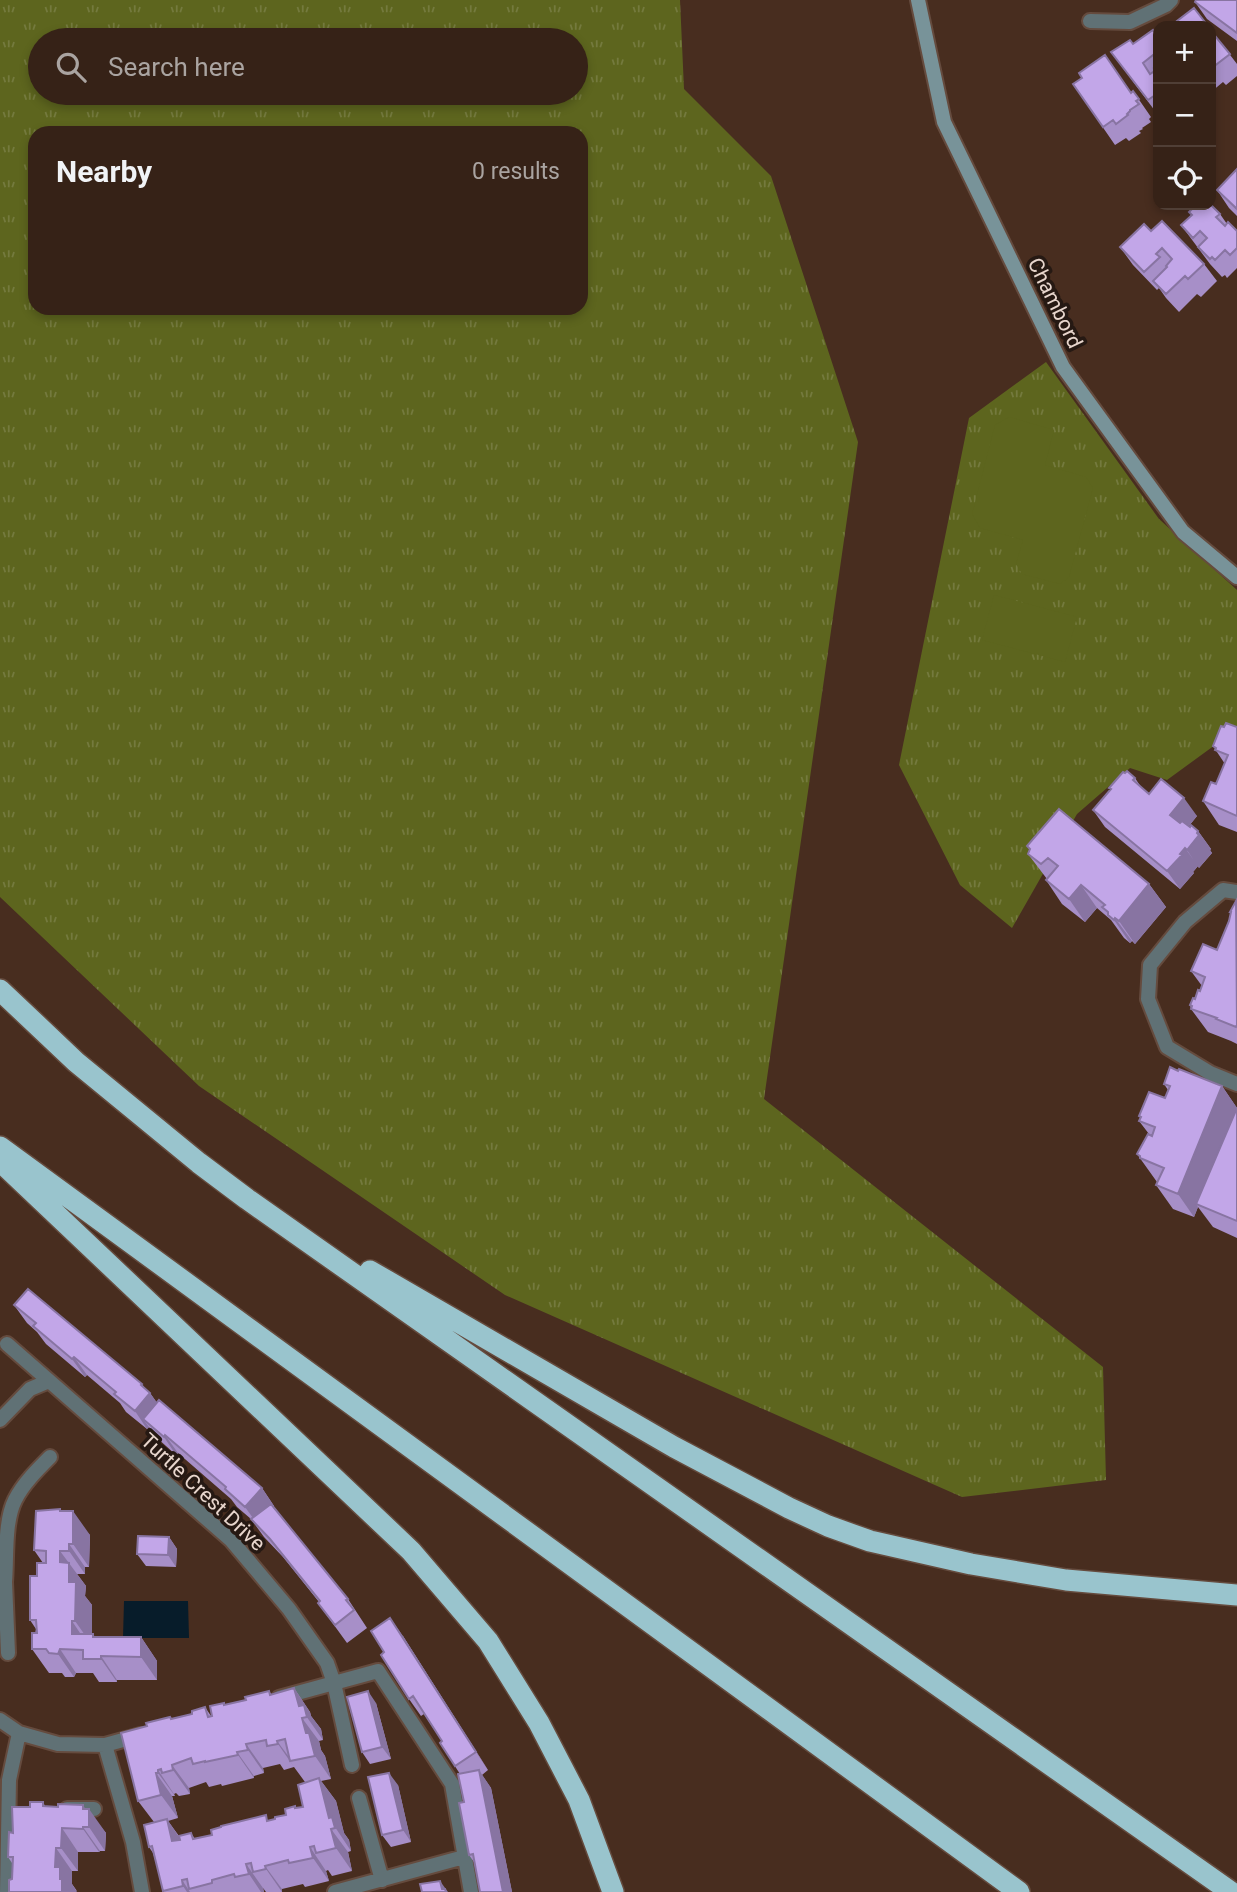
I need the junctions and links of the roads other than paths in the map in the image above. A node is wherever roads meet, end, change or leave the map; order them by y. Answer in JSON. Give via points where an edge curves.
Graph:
{"nodes":[{"id":1,"x":918,"y":0,"type":"edge"},
{"id":2,"x":1171,"y":0,"type":"edge"},
{"id":3,"x":1090,"y":22,"type":"dead end"},
{"id":4,"x":1237,"y":577,"type":"edge"},
{"id":5,"x":1237,"y":892,"type":"edge"},
{"id":6,"x":0,"y":990,"type":"edge"},
{"id":7,"x":1237,"y":1084,"type":"edge"},
{"id":8,"x":0,"y":1147,"type":"edge"},
{"id":9,"x":0,"y":1161,"type":"edge"},
{"id":10,"x":247,"y":1199,"type":"junction"},
{"id":11,"x":8,"y":1344,"type":"dead end"},
{"id":12,"x":49,"y":1381,"type":"junction"},
{"id":13,"x":0,"y":1420,"type":"edge"},
{"id":14,"x":50,"y":1457,"type":"dead end"},
{"id":15,"x":2,"y":1582,"type":"edge"},
{"id":16,"x":1237,"y":1595,"type":"edge"},
{"id":17,"x":8,"y":1653,"type":"dead end"},
{"id":18,"x":334,"y":1683,"type":"junction"},
{"id":19,"x":267,"y":1701,"type":"edge"},
{"id":20,"x":0,"y":1720,"type":"edge"},
{"id":21,"x":159,"y":1730,"type":"edge"},
{"id":22,"x":19,"y":1733,"type":"junction"},
{"id":23,"x":105,"y":1745,"type":"junction"},
{"id":24,"x":352,"y":1765,"type":"dead end"},
{"id":25,"x":359,"y":1798,"type":"dead end"},
{"id":26,"x":9,"y":1807,"type":"edge"},
{"id":27,"x":57,"y":1808,"type":"edge"},
{"id":28,"x":94,"y":1809,"type":"dead end"},
{"id":29,"x":464,"y":1857,"type":"junction"},
{"id":30,"x":382,"y":1880,"type":"junction"},
{"id":31,"x":7,"y":1892,"type":"edge"},
{"id":32,"x":142,"y":1892,"type":"edge"},
{"id":33,"x":335,"y":1892,"type":"edge"},
{"id":34,"x":471,"y":1892,"type":"edge"},
{"id":35,"x":613,"y":1892,"type":"edge"},
{"id":36,"x":1019,"y":1892,"type":"edge"},
{"id":37,"x":1231,"y":1892,"type":"edge"}],
"edges":[{"from":1,"to":4,"type":"street","name":"Chambord","via":[[944,122],[1063,367],[1183,532]]},
{"from":2,"to":3,"type":"street","via":[[1130,22]]},
{"from":5,"to":7,"type":"street","via":[[1223,890],[1185,922],[1150,965],[1148,999],[1167,1047]]},
{"from":6,"to":10,"type":"highway","via":[[76,1062]]},
{"from":8,"to":36,"type":"highway"},
{"from":9,"to":35,"type":"highway","via":[[411,1551],[488,1641],[579,1800]]},
{"from":10,"to":16,"type":"highway","via":[[674,1447],[828,1526],[870,1541],[971,1564],[1066,1580]]},
{"from":10,"to":37,"type":"highway"},
{"from":11,"to":12,"type":"street","name":"Turtle Crest Drive"},
{"from":12,"to":13,"type":"street","via":[[30,1389]]},
{"from":12,"to":18,"type":"street","name":"Turtle Crest Drive","via":[[231,1541],[289,1609],[327,1663]]},
{"from":14,"to":15,"type":"street","via":[[15,1501]]},
{"from":15,"to":17,"type":"street"},
{"from":18,"to":19,"type":"street"},
{"from":18,"to":24,"type":"street","name":"Turtle Crest Drive"},
{"from":18,"to":29,"type":"street","via":[[378,1671],[452,1784]]},
{"from":20,"to":22,"type":"street"},
{"from":21,"to":23,"type":"street"},
{"from":22,"to":23,"type":"street","via":[[58,1744]]},
{"from":22,"to":26,"type":"street","via":[[9,1780]]},
{"from":23,"to":32,"type":"street"},
{"from":25,"to":30,"type":"street"},
{"from":26,"to":31,"type":"street"},
{"from":27,"to":28,"type":"street"},
{"from":29,"to":30,"type":"street"},
{"from":29,"to":34,"type":"street"},
{"from":30,"to":33,"type":"street"}]}
